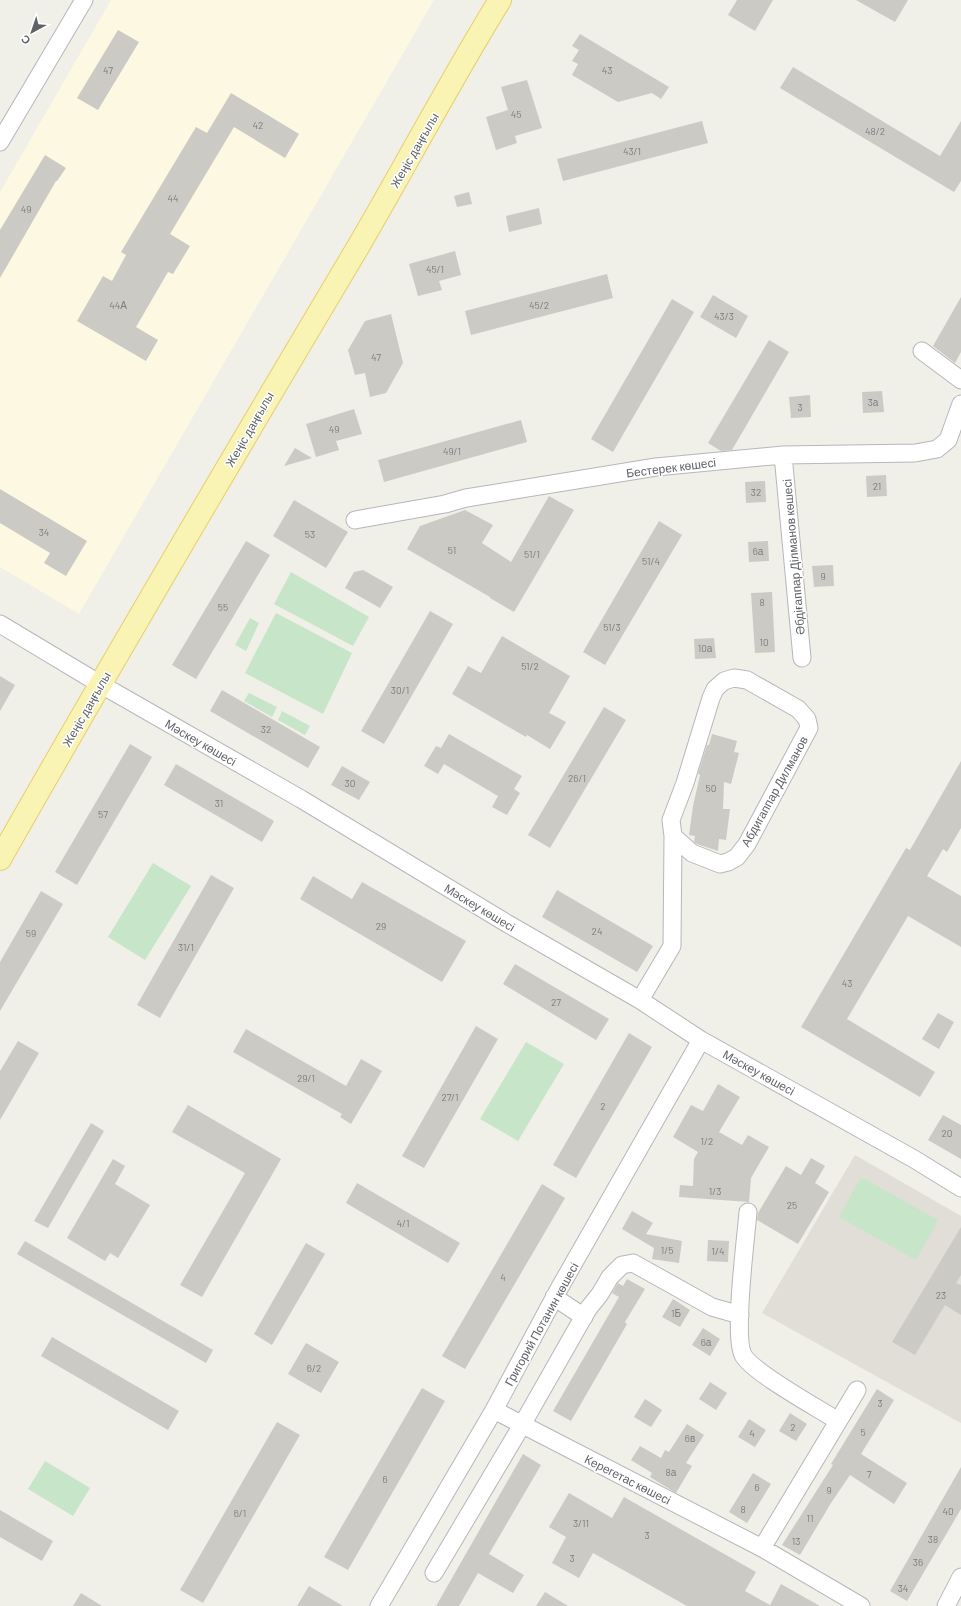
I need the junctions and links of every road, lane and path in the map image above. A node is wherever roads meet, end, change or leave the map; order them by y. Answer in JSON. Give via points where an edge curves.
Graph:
{"nodes":[{"id":1,"x":84,"y":0,"type":"edge"},
{"id":2,"x":500,"y":0,"type":"edge"},
{"id":3,"x":0,"y":142,"type":"edge"},
{"id":4,"x":922,"y":351,"type":"dead end"},
{"id":5,"x":961,"y":380,"type":"edge"},
{"id":6,"x":961,"y":404,"type":"edge"},
{"id":7,"x":783,"y":455,"type":"junction"},
{"id":8,"x":355,"y":520,"type":"dead end"},
{"id":9,"x":0,"y":624,"type":"edge"},
{"id":10,"x":802,"y":658,"type":"dead end"},
{"id":11,"x":100,"y":684,"type":"junction"},
{"id":12,"x":673,"y":836,"type":"junction"},
{"id":13,"x":0,"y":859,"type":"edge"},
{"id":14,"x":640,"y":1000,"type":"junction"},
{"id":15,"x":701,"y":1040,"type":"junction"},
{"id":16,"x":961,"y":1188,"type":"edge"},
{"id":17,"x":748,"y":1212,"type":"dead end"},
{"id":18,"x":554,"y":1297,"type":"junction"},
{"id":19,"x":740,"y":1315,"type":"junction"},
{"id":20,"x":584,"y":1317,"type":"junction"},
{"id":21,"x":857,"y":1390,"type":"dead end"},
{"id":22,"x":494,"y":1410,"type":"junction"},
{"id":23,"x":838,"y":1421,"type":"junction"},
{"id":24,"x":522,"y":1425,"type":"junction"},
{"id":25,"x":762,"y":1548,"type":"junction"},
{"id":26,"x":434,"y":1573,"type":"dead end"},
{"id":27,"x":961,"y":1577,"type":"edge"},
{"id":28,"x":378,"y":1606,"type":"edge"},
{"id":29,"x":861,"y":1606,"type":"edge"},
{"id":30,"x":946,"y":1606,"type":"edge"}],
"edges":[{"from":1,"to":3,"type":"street"},
{"from":2,"to":11,"type":"main road","name":"Жеңіс даңғылы"},
{"from":4,"to":5,"type":"street"},
{"from":6,"to":7,"type":"street","name":"Бестерек көшесі","via":[[948,440],[937,449],[915,453]]},
{"from":7,"to":8,"type":"street","name":"Бестерек көшесі","via":[[656,467],[466,498]]},
{"from":7,"to":10,"type":"street","name":"Әбдіғаппар Ділманов көшесі"},
{"from":9,"to":11,"type":"street","name":"Мәскеу көшесі"},
{"from":11,"to":13,"type":"main road","name":"Жеңіс даңғылы"},
{"from":11,"to":14,"type":"street","name":"Мәскеу көшесі","via":[[301,799]]},
{"from":12,"to":12,"type":"street","name":"Абдигаппар Дилманов","via":[[671,820],[715,689],[724,681],[734,678],[747,680],[798,709],[807,719],[809,728],[748,844],[737,857],[720,864],[692,853]]},
{"from":12,"to":14,"type":"street","via":[[672,946]]},
{"from":14,"to":15,"type":"street","name":"Мәскеу көшесі"},
{"from":15,"to":16,"type":"street","name":"Мәскеу көшесі"},
{"from":15,"to":18,"type":"street","name":"Григорий Потанин көшесі"},
{"from":17,"to":19,"type":"street"},
{"from":18,"to":20,"type":"street"},
{"from":18,"to":22,"type":"street","name":"Григорий Потанин көшесі"},
{"from":19,"to":20,"type":"street","via":[[712,1306],[633,1263],[622,1265],[610,1277]]},
{"from":19,"to":23,"type":"street","via":[[743,1354],[757,1370]]},
{"from":20,"to":24,"type":"street"},
{"from":21,"to":23,"type":"street"},
{"from":22,"to":24,"type":"street","name":"Керегетас көшесі"},
{"from":22,"to":28,"type":"street","name":"Григорий Потанин көшесі"},
{"from":23,"to":25,"type":"street"},
{"from":24,"to":25,"type":"street","name":"Керегетас көшесі"},
{"from":24,"to":26,"type":"street"},
{"from":25,"to":29,"type":"street","name":"Керегетас көшесі"},
{"from":27,"to":30,"type":"street"}]}
